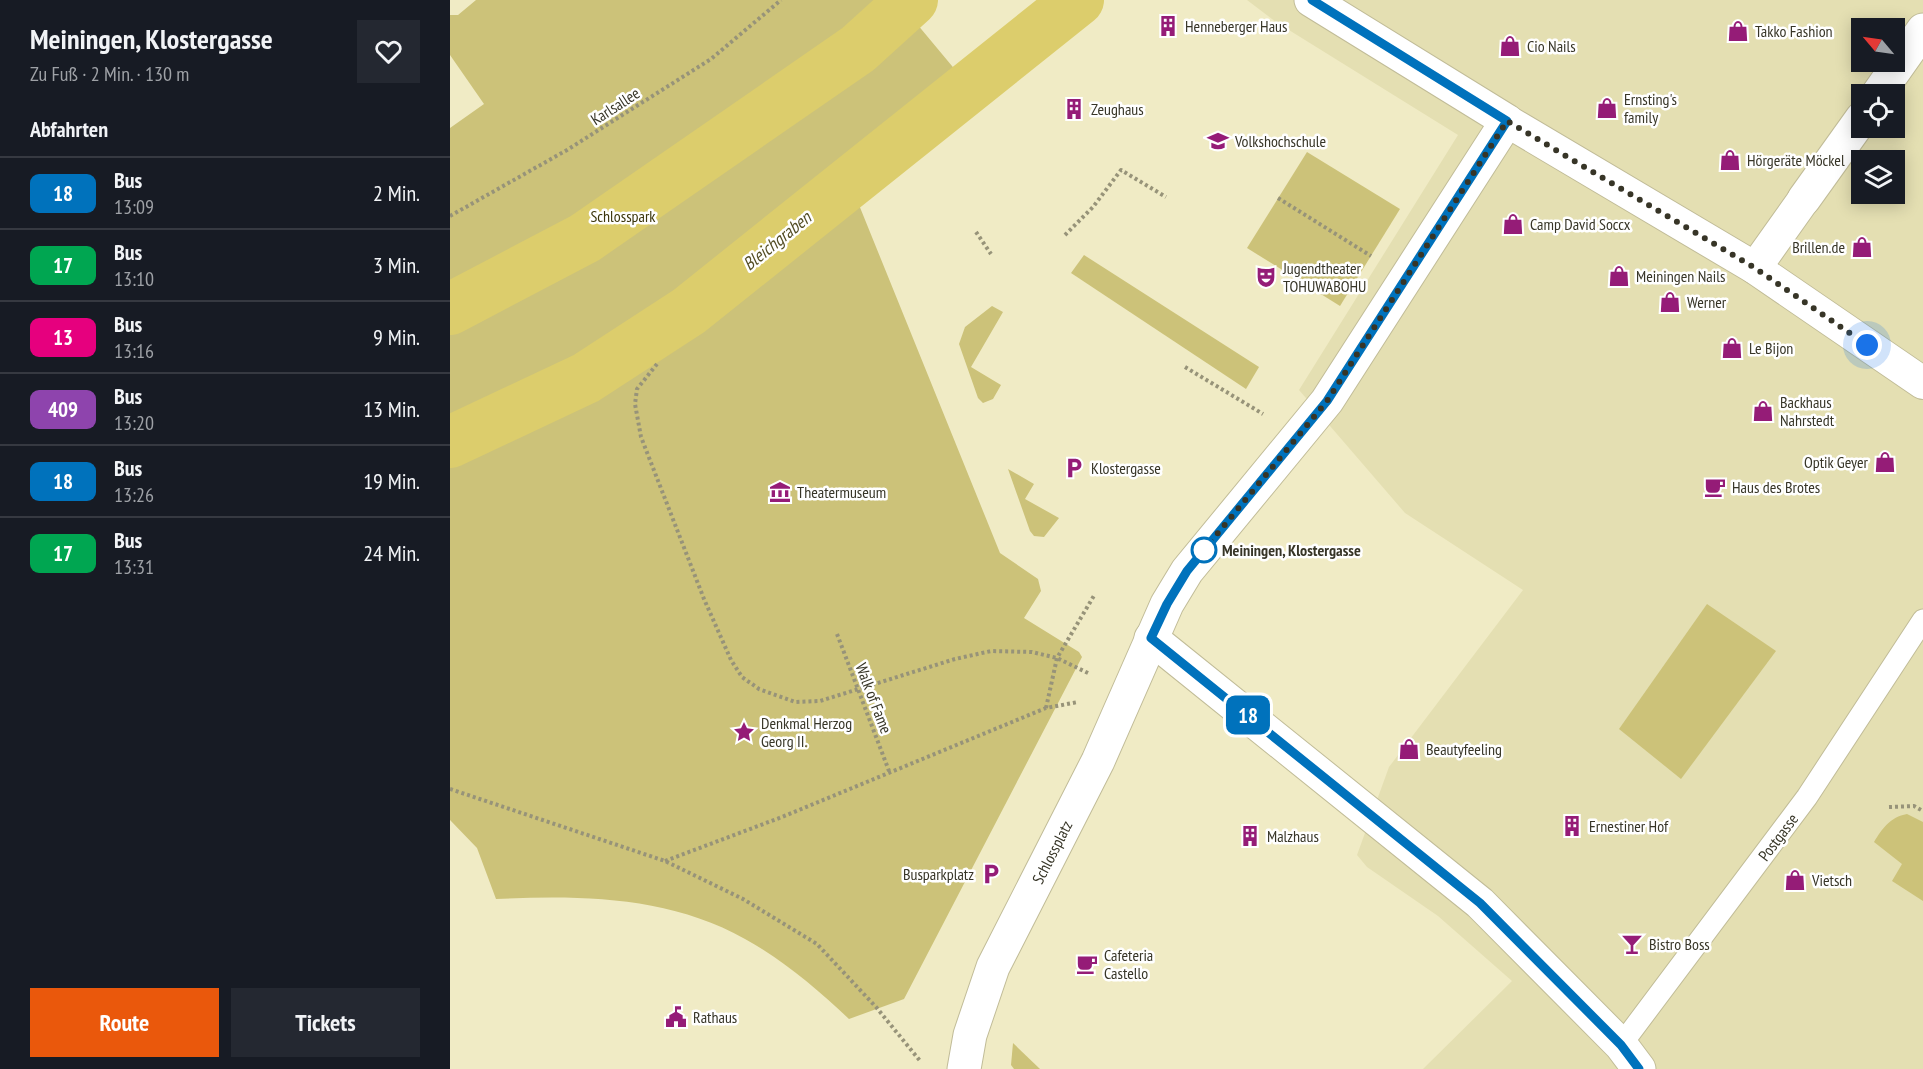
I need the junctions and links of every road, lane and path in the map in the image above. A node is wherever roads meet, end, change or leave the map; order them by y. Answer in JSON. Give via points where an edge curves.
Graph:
{"nodes":[{"id":1,"x":781,"y":0,"type":"edge"},
{"id":2,"x":1318,"y":2,"type":"edge"},
{"id":3,"x":1923,"y":30,"type":"edge"},
{"id":4,"x":1885,"y":84,"type":"edge"},
{"id":5,"x":1507,"y":121,"type":"junction"},
{"id":6,"x":1851,"y":134,"type":"edge"},
{"id":7,"x":1166,"y":197,"type":"dead end"},
{"id":8,"x":1278,"y":198,"type":"dead end"},
{"id":9,"x":1804,"y":200,"type":"joint"},
{"id":10,"x":450,"y":216,"type":"edge"},
{"id":11,"x":976,"y":232,"type":"dead end"},
{"id":12,"x":1065,"y":235,"type":"dead end"},
{"id":13,"x":991,"y":254,"type":"dead end"},
{"id":14,"x":1755,"y":268,"type":"junction"},
{"id":15,"x":1407,"y":278,"type":"junction"},
{"id":16,"x":657,"y":364,"type":"dead end"},
{"id":17,"x":1185,"y":367,"type":"dead end"},
{"id":18,"x":1923,"y":383,"type":"edge"},
{"id":19,"x":1318,"y":412,"type":"junction"},
{"id":20,"x":1095,"y":594,"type":"dead end"},
{"id":21,"x":1923,"y":620,"type":"edge"},
{"id":22,"x":837,"y":634,"type":"dead end"},
{"id":23,"x":1151,"y":638,"type":"junction"},
{"id":24,"x":1057,"y":658,"type":"junction"},
{"id":25,"x":858,"y":689,"type":"junction"},
{"id":26,"x":1128,"y":693,"type":"junction"},
{"id":27,"x":1046,"y":708,"type":"junction"},
{"id":28,"x":890,"y":771,"type":"junction"},
{"id":29,"x":450,"y":789,"type":"edge"},
{"id":30,"x":1889,"y":807,"type":"dead end"},
{"id":31,"x":1923,"y":811,"type":"edge"},
{"id":32,"x":665,"y":861,"type":"junction"},
{"id":33,"x":1630,"y":1057,"type":"edge"},
{"id":34,"x":927,"y":1069,"type":"edge"},
{"id":35,"x":964,"y":1069,"type":"edge"}],
"edges":[{"from":1,"to":10,"type":"path","name":"Karlsallee","via":[[711,58],[567,150]]},
{"from":2,"to":5,"type":"street"},
{"from":3,"to":4,"type":"street"},
{"from":5,"to":14,"type":"street"},
{"from":5,"to":15,"type":"street"},
{"from":6,"to":9,"type":"street"},
{"from":7,"to":12,"type":"path","via":[[1121,170]]},
{"from":8,"to":15,"type":"path"},
{"from":9,"to":14,"type":"street"},
{"from":11,"to":13,"type":"path"},
{"from":14,"to":18,"type":"street"},
{"from":15,"to":19,"type":"street"},
{"from":16,"to":25,"type":"path","via":[[637,388],[635,404],[641,437],[731,660],[742,676],[759,689],[795,702],[820,701]]},
{"from":17,"to":19,"type":"path","via":[[1263,415],[1288,395]]},
{"from":19,"to":23,"type":"street","via":[[1187,571]]},
{"from":20,"to":24,"type":"path"},
{"from":21,"to":33,"type":"lane","name":"Postgasse"},
{"from":22,"to":25,"type":"path","name":"Walk of Fame"},
{"from":23,"to":26,"type":"street","name":"Schlossplatz"},
{"from":23,"to":33,"type":"street","via":[[1480,903]]},
{"from":24,"to":25,"type":"path","via":[[1032,652],[991,651]]},
{"from":24,"to":26,"type":"path"},
{"from":24,"to":27,"type":"path"},
{"from":25,"to":28,"type":"path","name":"Walk of Fame"},
{"from":26,"to":27,"type":"path"},
{"from":26,"to":35,"type":"street","name":"Schlossplatz","via":[[1098,761],[993,967],[970,1035]]},
{"from":27,"to":28,"type":"path"},
{"from":28,"to":32,"type":"path"},
{"from":29,"to":32,"type":"path"},
{"from":30,"to":31,"type":"path","via":[[1914,806]]},
{"from":32,"to":34,"type":"path","via":[[743,899],[817,944]]}]}
